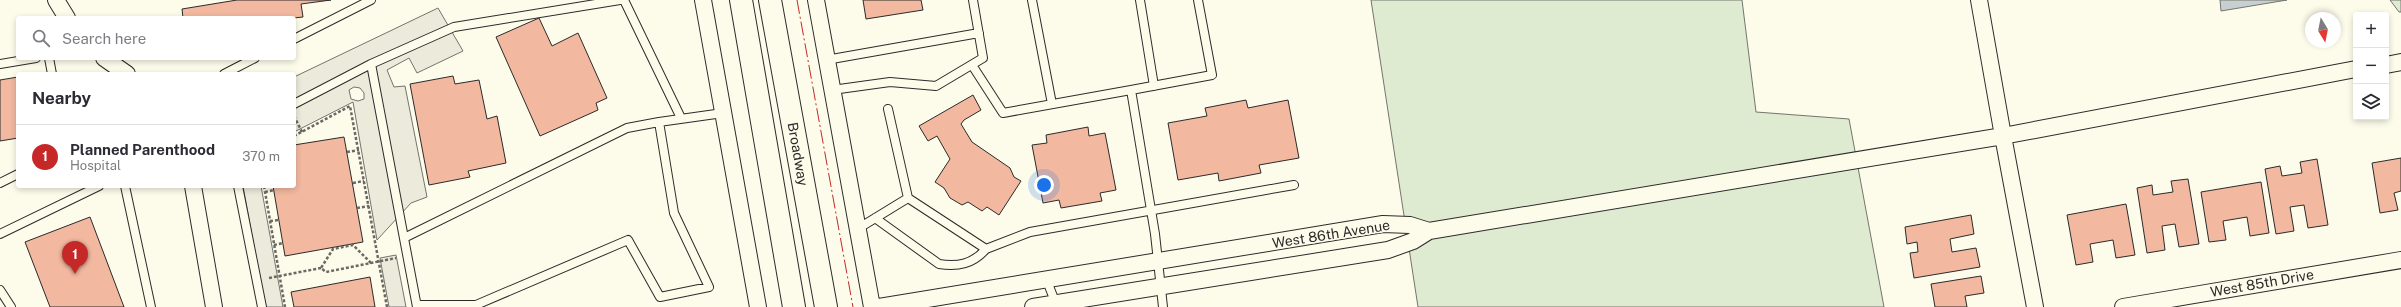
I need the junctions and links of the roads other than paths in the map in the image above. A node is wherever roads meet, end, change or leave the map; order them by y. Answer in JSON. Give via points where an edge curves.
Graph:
{"nodes":[{"id":1,"x":56,"y":0,"type":"edge"},
{"id":2,"x":371,"y":0,"type":"edge"},
{"id":3,"x":620,"y":0,"type":"edge"},
{"id":4,"x":624,"y":0,"type":"edge"},
{"id":5,"x":703,"y":0,"type":"edge"},
{"id":6,"x":740,"y":0,"type":"edge"},
{"id":7,"x":770,"y":0,"type":"edge"},
{"id":8,"x":816,"y":0,"type":"edge"},
{"id":9,"x":973,"y":0,"type":"edge"},
{"id":10,"x":1032,"y":0,"type":"edge"},
{"id":11,"x":1140,"y":0,"type":"edge"},
{"id":12,"x":1198,"y":0,"type":"edge"},
{"id":13,"x":1979,"y":0,"type":"edge"},
{"id":14,"x":66,"y":16,"type":"edge"},
{"id":15,"x":979,"y":33,"type":"junction"},
{"id":16,"x":296,"y":38,"type":"edge"},
{"id":17,"x":24,"y":60,"type":"edge"},
{"id":18,"x":49,"y":60,"type":"edge"},
{"id":19,"x":107,"y":60,"type":"edge"},
{"id":20,"x":251,"y":60,"type":"edge"},
{"id":21,"x":826,"y":60,"type":"junction"},
{"id":22,"x":2401,"y":62,"type":"edge"},
{"id":23,"x":0,"y":64,"type":"edge"},
{"id":24,"x":371,"y":64,"type":"junction"},
{"id":25,"x":2389,"y":64,"type":"edge"},
{"id":26,"x":972,"y":65,"type":"junction"},
{"id":27,"x":2353,"y":70,"type":"edge"},
{"id":28,"x":52,"y":72,"type":"edge"},
{"id":29,"x":124,"y":72,"type":"edge"},
{"id":30,"x":228,"y":72,"type":"edge"},
{"id":31,"x":1154,"y":86,"type":"junction"},
{"id":32,"x":832,"y":90,"type":"junction"},
{"id":33,"x":1131,"y":90,"type":"junction"},
{"id":34,"x":296,"y":103,"type":"edge"},
{"id":35,"x":1052,"y":104,"type":"junction"},
{"id":36,"x":888,"y":109,"type":"dead end"},
{"id":37,"x":723,"y":113,"type":"junction"},
{"id":38,"x":681,"y":118,"type":"junction"},
{"id":39,"x":659,"y":122,"type":"junction"},
{"id":40,"x":2003,"y":136,"type":"junction"},
{"id":41,"x":16,"y":175,"type":"edge"},
{"id":42,"x":0,"y":183,"type":"edge"},
{"id":43,"x":1294,"y":185,"type":"dead end"},
{"id":44,"x":95,"y":188,"type":"edge"},
{"id":45,"x":126,"y":188,"type":"edge"},
{"id":46,"x":193,"y":188,"type":"edge"},
{"id":47,"x":238,"y":188,"type":"edge"},
{"id":48,"x":908,"y":198,"type":"junction"},
{"id":49,"x":1151,"y":210,"type":"junction"},
{"id":50,"x":875,"y":218,"type":"junction"},
{"id":51,"x":859,"y":228,"type":"junction"},
{"id":52,"x":1429,"y":231,"type":"junction"},
{"id":53,"x":0,"y":234,"type":"edge"},
{"id":54,"x":404,"y":238,"type":"junction"},
{"id":55,"x":986,"y":249,"type":"junction"},
{"id":56,"x":2401,"y":260,"type":"edge"},
{"id":57,"x":1157,"y":263,"type":"junction"},
{"id":58,"x":1047,"y":281,"type":"junction"},
{"id":59,"x":1161,"y":287,"type":"junction"},
{"id":60,"x":0,"y":290,"type":"edge"},
{"id":61,"x":1056,"y":305,"type":"edge"},
{"id":62,"x":417,"y":306,"type":"edge"},
{"id":63,"x":11,"y":307,"type":"edge"},
{"id":64,"x":151,"y":307,"type":"edge"},
{"id":65,"x":214,"y":307,"type":"edge"},
{"id":66,"x":262,"y":307,"type":"edge"},
{"id":67,"x":758,"y":307,"type":"edge"},
{"id":68,"x":794,"y":307,"type":"edge"},
{"id":69,"x":826,"y":307,"type":"edge"},
{"id":70,"x":872,"y":307,"type":"edge"},
{"id":71,"x":879,"y":307,"type":"edge"},
{"id":72,"x":1033,"y":307,"type":"edge"},
{"id":73,"x":1163,"y":307,"type":"edge"},
{"id":74,"x":2035,"y":307,"type":"edge"},
{"id":75,"x":2123,"y":307,"type":"edge"}],
"edges":[{"from":1,"to":14,"type":"street"},
{"from":2,"to":16,"type":"lane"},
{"from":3,"to":24,"type":"lane","via":[[454,27]]},
{"from":4,"to":38,"type":"lane"},
{"from":5,"to":37,"type":"street"},
{"from":6,"to":68,"type":"main road"},
{"from":7,"to":69,"type":"main road","name":"Broadway"},
{"from":8,"to":21,"type":"street"},
{"from":9,"to":15,"type":"lane"},
{"from":10,"to":35,"type":"lane"},
{"from":11,"to":31,"type":"lane"},
{"from":12,"to":31,"type":"lane","via":[[1212,75]]},
{"from":13,"to":40,"type":"street"},
{"from":15,"to":21,"type":"lane"},
{"from":15,"to":26,"type":"lane","via":[[983,58]]},
{"from":17,"to":23,"type":"lane"},
{"from":18,"to":28,"type":"lane"},
{"from":19,"to":29,"type":"street"},
{"from":20,"to":30,"type":"lane"},
{"from":21,"to":32,"type":"street"},
{"from":22,"to":25,"type":"street"},
{"from":24,"to":34,"type":"lane"},
{"from":24,"to":54,"type":"lane"},
{"from":26,"to":32,"type":"lane","via":[[936,86],[890,82]]},
{"from":26,"to":35,"type":"lane","via":[[1003,113]]},
{"from":27,"to":40,"type":"street"},
{"from":31,"to":33,"type":"lane"},
{"from":32,"to":51,"type":"street"},
{"from":33,"to":35,"type":"lane"},
{"from":33,"to":49,"type":"lane"},
{"from":36,"to":48,"type":"lane"},
{"from":37,"to":38,"type":"lane"},
{"from":37,"to":67,"type":"street"},
{"from":38,"to":39,"type":"lane"},
{"from":39,"to":54,"type":"lane","via":[[627,128]]},
{"from":39,"to":62,"type":"lane","via":[[674,213],[709,287],[660,297],[628,240],[476,306]]},
{"from":40,"to":52,"type":"street"},
{"from":40,"to":74,"type":"street"},
{"from":41,"to":42,"type":"lane"},
{"from":43,"to":49,"type":"lane"},
{"from":44,"to":53,"type":"lane"},
{"from":45,"to":64,"type":"lane"},
{"from":46,"to":65,"type":"street"},
{"from":47,"to":66,"type":"lane"},
{"from":48,"to":50,"type":"lane"},
{"from":48,"to":55,"type":"lane"},
{"from":49,"to":55,"type":"lane","via":[[1030,232]]},
{"from":49,"to":57,"type":"lane"},
{"from":50,"to":51,"type":"lane"},
{"from":50,"to":55,"type":"lane","via":[[939,264],[948,266],[965,263],[977,259]]},
{"from":51,"to":70,"type":"street"},
{"from":52,"to":57,"type":"street","name":"West 86th Avenue","via":[[1410,224],[1383,224]]},
{"from":52,"to":59,"type":"street","name":"West 86th Avenue","via":[[1413,242],[1388,250]]},
{"from":54,"to":62,"type":"lane"},
{"from":56,"to":75,"type":"street","name":"West 85th Drive"},
{"from":57,"to":58,"type":"street","name":"West 86th Avenue"},
{"from":57,"to":59,"type":"lane"},
{"from":58,"to":61,"type":"lane"},
{"from":58,"to":71,"type":"street","name":"West 86th Avenue"},
{"from":59,"to":61,"type":"street","name":"West 86th Avenue"},
{"from":59,"to":73,"type":"lane"},
{"from":60,"to":63,"type":"lane"},
{"from":61,"to":72,"type":"street","name":"West 86th Avenue"}]}
